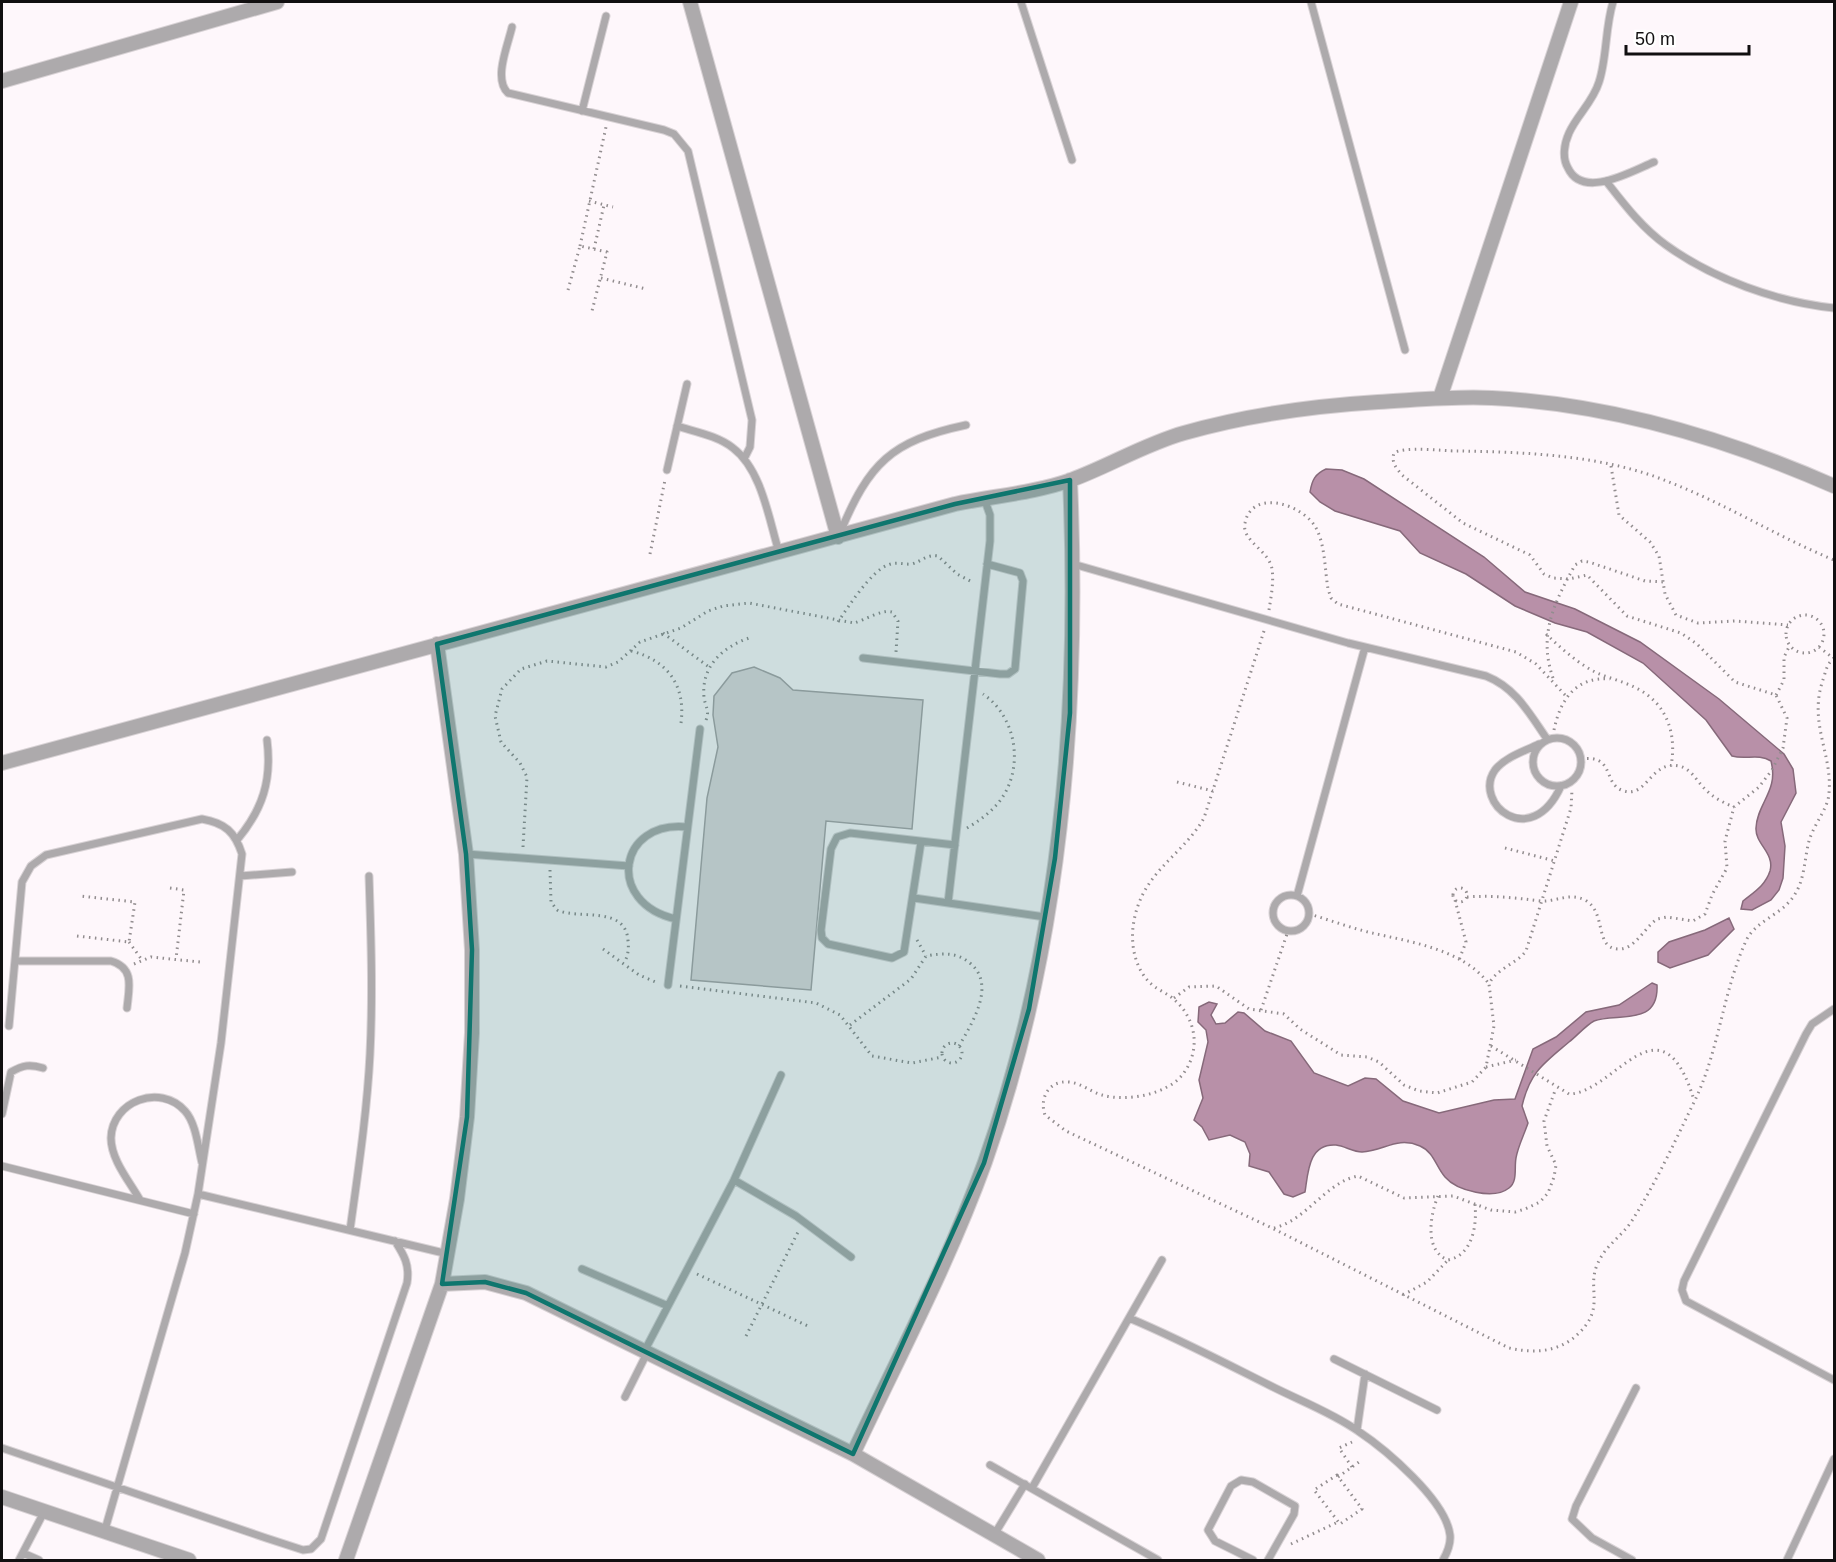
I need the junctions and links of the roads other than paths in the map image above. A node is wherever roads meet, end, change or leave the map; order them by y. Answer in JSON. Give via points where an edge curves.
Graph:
{"nodes":[{"id":1,"x":277,"y":2,"type":"edge"},
{"id":2,"x":690,"y":2,"type":"edge"},
{"id":3,"x":1021,"y":2,"type":"edge"},
{"id":4,"x":1311,"y":2,"type":"edge"},
{"id":5,"x":1571,"y":2,"type":"edge"},
{"id":6,"x":1613,"y":2,"type":"edge"},
{"id":7,"x":235,"y":7,"type":"edge"},
{"id":8,"x":606,"y":16,"type":"dead end"},
{"id":9,"x":512,"y":27,"type":"dead end"},
{"id":10,"x":2,"y":81,"type":"edge"},
{"id":11,"x":582,"y":111,"type":"junction"},
{"id":12,"x":1072,"y":160,"type":"dead end"},
{"id":13,"x":1654,"y":162,"type":"dead end"},
{"id":14,"x":1606,"y":181,"type":"junction"},
{"id":15,"x":1834,"y":308,"type":"edge"},
{"id":16,"x":1405,"y":350,"type":"dead end"},
{"id":17,"x":687,"y":384,"type":"dead end"},
{"id":18,"x":1440,"y":398,"type":"junction"},
{"id":19,"x":966,"y":425,"type":"dead end"},
{"id":20,"x":677,"y":426,"type":"junction"},
{"id":21,"x":744,"y":459,"type":"junction"},
{"id":22,"x":667,"y":470,"type":"road end"},
{"id":23,"x":1070,"y":480,"type":"junction"},
{"id":24,"x":1834,"y":486,"type":"edge"},
{"id":25,"x":984,"y":498,"type":"junction"},
{"id":26,"x":838,"y":537,"type":"junction"},
{"id":27,"x":779,"y":552,"type":"junction"},
{"id":28,"x":987,"y":564,"type":"junction"},
{"id":29,"x":1074,"y":564,"type":"junction"},
{"id":30,"x":437,"y":644,"type":"junction"},
{"id":31,"x":1365,"y":648,"type":"junction"},
{"id":32,"x":863,"y":658,"type":"dead end"},
{"id":33,"x":974,"y":672,"type":"junction"},
{"id":34,"x":700,"y":729,"type":"road end"},
{"id":35,"x":1550,"y":739,"type":"junction"},
{"id":36,"x":267,"y":740,"type":"dead end"},
{"id":37,"x":1539,"y":744,"type":"junction"},
{"id":38,"x":2,"y":763,"type":"edge"},
{"id":39,"x":1561,"y":786,"type":"junction"},
{"id":40,"x":687,"y":827,"type":"junction"},
{"id":41,"x":237,"y":840,"type":"junction"},
{"id":42,"x":921,"y":842,"type":"junction"},
{"id":43,"x":955,"y":845,"type":"junction"},
{"id":44,"x":466,"y":854,"type":"junction"},
{"id":45,"x":629,"y":866,"type":"junction"},
{"id":46,"x":292,"y":872,"type":"dead end"},
{"id":47,"x":240,"y":876,"type":"junction"},
{"id":48,"x":369,"y":876,"type":"dead end"},
{"id":49,"x":1297,"y":896,"type":"junction"},
{"id":50,"x":914,"y":898,"type":"junction"},
{"id":51,"x":948,"y":903,"type":"junction"},
{"id":52,"x":1045,"y":917,"type":"junction"},
{"id":53,"x":676,"y":919,"type":"junction"},
{"id":54,"x":15,"y":962,"type":"junction"},
{"id":55,"x":668,"y":985,"type":"road end"},
{"id":56,"x":127,"y":1008,"type":"dead end"},
{"id":57,"x":1834,"y":1010,"type":"edge"},
{"id":58,"x":9,"y":1026,"type":"dead end"},
{"id":59,"x":43,"y":1068,"type":"dead end"},
{"id":60,"x":781,"y":1075,"type":"dead end"},
{"id":61,"x":2,"y":1113,"type":"edge"},
{"id":62,"x":2,"y":1166,"type":"edge"},
{"id":63,"x":203,"y":1166,"type":"junction"},
{"id":64,"x":734,"y":1180,"type":"junction"},
{"id":65,"x":198,"y":1194,"type":"junction"},
{"id":66,"x":140,"y":1200,"type":"junction"},
{"id":67,"x":194,"y":1214,"type":"junction"},
{"id":68,"x":350,"y":1230,"type":"junction"},
{"id":69,"x":394,"y":1241,"type":"junction"},
{"id":70,"x":448,"y":1254,"type":"junction"},
{"id":71,"x":850,"y":1257,"type":"dead end"},
{"id":72,"x":1162,"y":1260,"type":"dead end"},
{"id":73,"x":582,"y":1269,"type":"dead end"},
{"id":74,"x":442,"y":1284,"type":"junction"},
{"id":75,"x":668,"y":1306,"type":"junction"},
{"id":76,"x":1130,"y":1318,"type":"junction"},
{"id":77,"x":647,"y":1351,"type":"junction"},
{"id":78,"x":1334,"y":1359,"type":"dead end"},
{"id":79,"x":1365,"y":1374,"type":"junction"},
{"id":80,"x":1834,"y":1380,"type":"edge"},
{"id":81,"x":1636,"y":1388,"type":"dead end"},
{"id":82,"x":626,"y":1397,"type":"dead end"},
{"id":83,"x":1437,"y":1410,"type":"dead end"},
{"id":84,"x":1357,"y":1430,"type":"junction"},
{"id":85,"x":2,"y":1448,"type":"edge"},
{"id":86,"x":853,"y":1454,"type":"junction"},
{"id":87,"x":1834,"y":1459,"type":"edge"},
{"id":88,"x":990,"y":1464,"type":"dead end"},
{"id":89,"x":117,"y":1486,"type":"junction"},
{"id":90,"x":1028,"y":1486,"type":"junction"},
{"id":91,"x":2,"y":1497,"type":"edge"},
{"id":92,"x":44,"y":1512,"type":"junction"},
{"id":93,"x":104,"y":1533,"type":"junction"},
{"id":94,"x":994,"y":1535,"type":"junction"},
{"id":95,"x":21,"y":1557,"type":"edge"},
{"id":96,"x":39,"y":1560,"type":"edge"},
{"id":97,"x":189,"y":1560,"type":"edge"},
{"id":98,"x":346,"y":1560,"type":"edge"},
{"id":99,"x":1038,"y":1560,"type":"edge"},
{"id":100,"x":1158,"y":1560,"type":"edge"},
{"id":101,"x":1253,"y":1560,"type":"edge"},
{"id":102,"x":1268,"y":1560,"type":"edge"},
{"id":103,"x":1443,"y":1560,"type":"edge"},
{"id":104,"x":1632,"y":1560,"type":"edge"},
{"id":105,"x":1787,"y":1560,"type":"edge"}],
"edges":[{"from":1,"to":7,"type":"street"},
{"from":2,"to":26,"type":"street"},
{"from":3,"to":12,"type":"lane"},
{"from":4,"to":16,"type":"lane"},
{"from":5,"to":18,"type":"street"},
{"from":6,"to":14,"type":"lane","via":[[1600,81],[1568,135],[1564,161],[1580,181]]},
{"from":7,"to":10,"type":"street"},
{"from":8,"to":11,"type":"lane"},
{"from":9,"to":11,"type":"lane","via":[[501,78],[503,89],[513,95]]},
{"from":11,"to":21,"type":"lane","via":[[674,134],[688,152],[752,420],[750,447]]},
{"from":13,"to":14,"type":"lane"},
{"from":14,"to":15,"type":"lane","via":[[1633,215],[1665,244],[1702,267],[1778,296]]},
{"from":17,"to":20,"type":"lane"},
{"from":18,"to":23,"type":"street","via":[[1316,407],[1230,422],[1183,433]]},
{"from":18,"to":24,"type":"street","via":[[1504,399],[1632,418],[1723,444]]},
{"from":19,"to":26,"type":"lane","via":[[912,440],[882,461],[855,496]]},
{"from":20,"to":21,"type":"lane","via":[[719,440]]},
{"from":20,"to":22,"type":"lane"},
{"from":21,"to":27,"type":"lane"},
{"from":23,"to":25,"type":"street"},
{"from":23,"to":29,"type":"street"},
{"from":25,"to":26,"type":"street"},
{"from":25,"to":28,"type":"lane","via":[[991,528]]},
{"from":26,"to":27,"type":"street"},
{"from":27,"to":30,"type":"street"},
{"from":28,"to":33,"type":"lane"},
{"from":28,"to":33,"type":"lane","via":[[1011,568],[1020,573],[1023,581],[1017,661],[1008,674]]},
{"from":29,"to":31,"type":"lane"},
{"from":29,"to":52,"type":"street","via":[[1070,713]]},
{"from":30,"to":38,"type":"street"},
{"from":30,"to":44,"type":"street"},
{"from":31,"to":35,"type":"lane","via":[[1502,682]]},
{"from":31,"to":49,"type":"lane"},
{"from":32,"to":33,"type":"lane"},
{"from":33,"to":43,"type":"lane"},
{"from":34,"to":40,"type":"lane"},
{"from":35,"to":37,"type":"lane"},
{"from":35,"to":39,"type":"lane","via":[[1571,742],[1581,759],[1571,782]]},
{"from":36,"to":41,"type":"lane","via":[[268,783],[251,823]]},
{"from":37,"to":39,"type":"lane","via":[[1534,753],[1535,773],[1551,785]]},
{"from":37,"to":39,"type":"lane","via":[[1495,770],[1490,782],[1497,807],[1519,819],[1531,818],[1552,805]]},
{"from":40,"to":45,"type":"lane","via":[[674,826],[649,834],[639,842]]},
{"from":40,"to":53,"type":"lane"},
{"from":41,"to":47,"type":"lane","via":[[242,854]]},
{"from":41,"to":54,"type":"lane","via":[[223,825],[202,819],[46,855],[31,866],[22,882]]},
{"from":42,"to":43,"type":"lane"},
{"from":42,"to":50,"type":"lane"},
{"from":42,"to":50,"type":"lane","via":[[850,833],[837,837],[831,849],[822,938],[834,947],[884,958],[899,957],[907,945]]},
{"from":43,"to":51,"type":"lane"},
{"from":44,"to":45,"type":"lane"},
{"from":44,"to":70,"type":"street","via":[[472,1033],[467,1116]]},
{"from":45,"to":53,"type":"lane","via":[[631,884],[639,901],[660,915]]},
{"from":46,"to":47,"type":"lane"},
{"from":47,"to":63,"type":"lane"},
{"from":48,"to":68,"type":"lane","via":[[370,1054]]},
{"from":49,"to":49,"type":"lane","via":[[1285,896],[1273,908],[1274,920],[1288,931],[1304,925],[1309,914],[1306,903]]},
{"from":50,"to":51,"type":"lane"},
{"from":51,"to":52,"type":"lane"},
{"from":52,"to":86,"type":"street","via":[[1026,1020],[984,1163],[954,1238]]},
{"from":53,"to":55,"type":"lane"},
{"from":54,"to":56,"type":"lane","via":[[111,961],[127,970],[130,978]]},
{"from":54,"to":58,"type":"lane"},
{"from":57,"to":80,"type":"lane","via":[[1812,1024],[1806,1034],[1682,1290],[1686,1301]]},
{"from":59,"to":61,"type":"lane","via":[[32,1064],[11,1072]]},
{"from":60,"to":64,"type":"lane"},
{"from":62,"to":66,"type":"lane"},
{"from":63,"to":65,"type":"lane"},
{"from":63,"to":66,"type":"lane","via":[[186,1112],[175,1102],[162,1098],[147,1097],[133,1102],[121,1111],[111,1138],[113,1153]]},
{"from":64,"to":71,"type":"lane","via":[[803,1221]]},
{"from":64,"to":75,"type":"lane"},
{"from":65,"to":67,"type":"lane"},
{"from":65,"to":68,"type":"lane"},
{"from":66,"to":67,"type":"lane"},
{"from":67,"to":89,"type":"lane"},
{"from":68,"to":69,"type":"lane"},
{"from":69,"to":70,"type":"lane"},
{"from":69,"to":89,"type":"lane","via":[[406,1260],[407,1283],[317,1545],[303,1550]]},
{"from":70,"to":74,"type":"street"},
{"from":72,"to":76,"type":"lane"},
{"from":73,"to":75,"type":"lane"},
{"from":74,"to":77,"type":"street","via":[[485,1282],[506,1286]]},
{"from":74,"to":98,"type":"street"},
{"from":75,"to":77,"type":"lane"},
{"from":76,"to":84,"type":"lane"},
{"from":76,"to":90,"type":"lane"},
{"from":77,"to":82,"type":"lane"},
{"from":77,"to":86,"type":"street"},
{"from":78,"to":79,"type":"lane"},
{"from":79,"to":83,"type":"lane"},
{"from":79,"to":84,"type":"lane"},
{"from":81,"to":104,"type":"lane","via":[[1572,1518],[1592,1538]]},
{"from":84,"to":103,"type":"lane","via":[[1402,1466],[1439,1511],[1450,1534]]},
{"from":85,"to":89,"type":"lane"},
{"from":86,"to":94,"type":"street"},
{"from":87,"to":105,"type":"lane"},
{"from":88,"to":90,"type":"lane"},
{"from":89,"to":93,"type":"lane"},
{"from":90,"to":94,"type":"lane"},
{"from":90,"to":100,"type":"lane"},
{"from":91,"to":92,"type":"street"},
{"from":92,"to":93,"type":"street"},
{"from":92,"to":95,"type":"lane"},
{"from":93,"to":97,"type":"street"},
{"from":94,"to":99,"type":"street"},
{"from":95,"to":96,"type":"lane"},
{"from":101,"to":102,"type":"lane","via":[[1215,1540],[1208,1530],[1235,1482],[1253,1482],[1295,1506]]}]}
